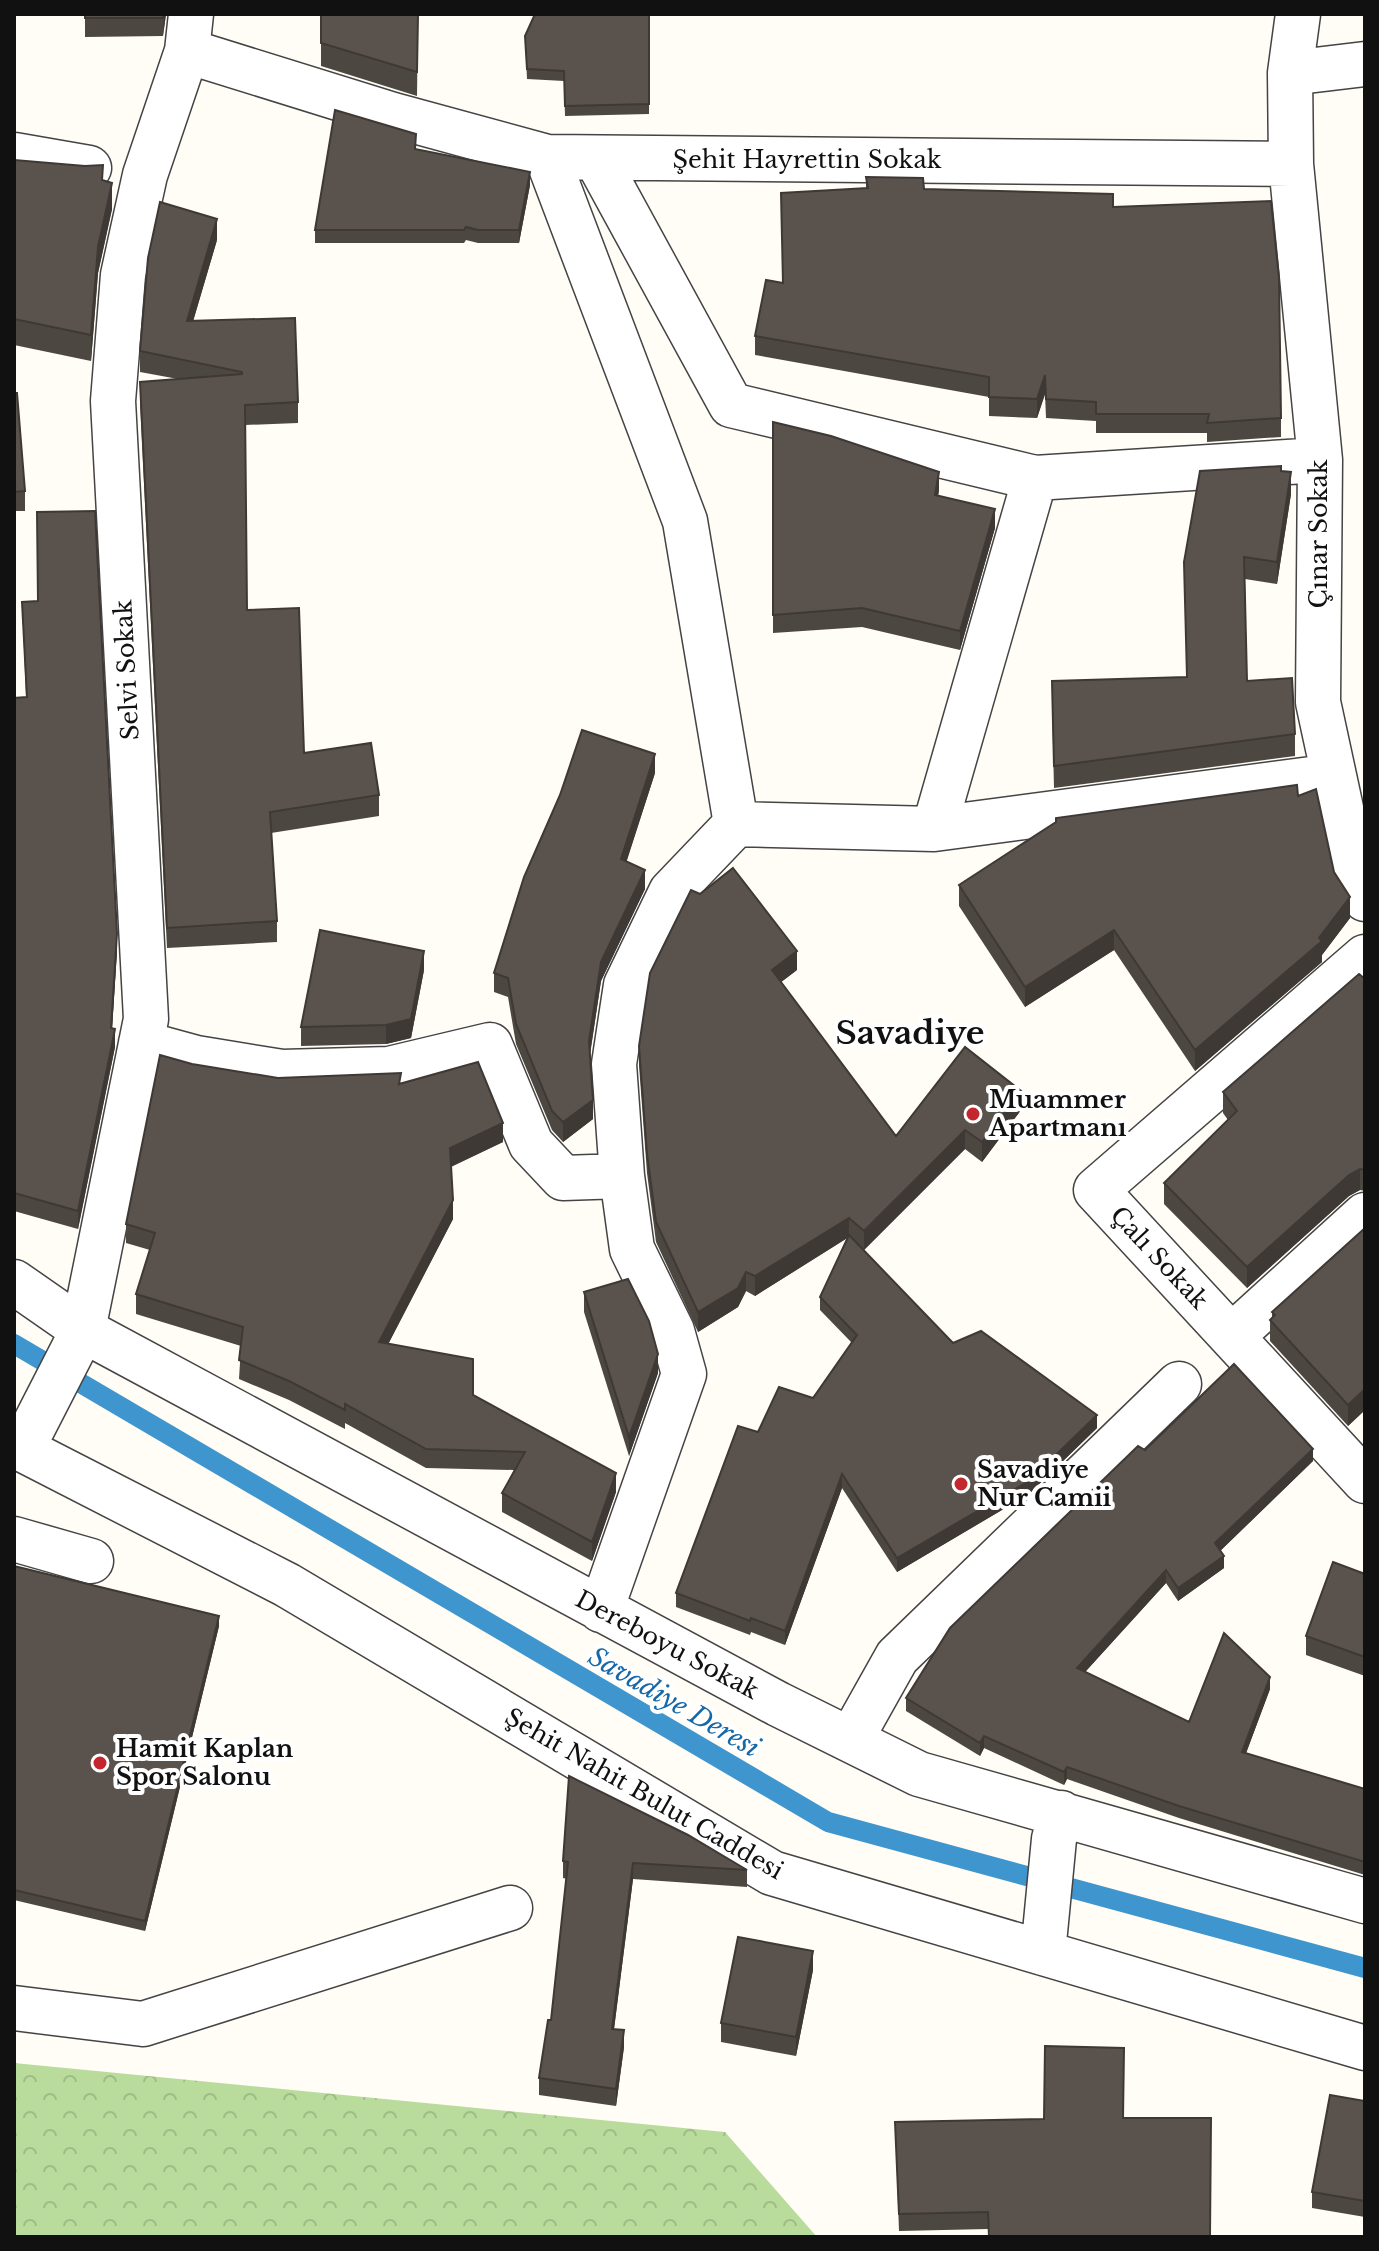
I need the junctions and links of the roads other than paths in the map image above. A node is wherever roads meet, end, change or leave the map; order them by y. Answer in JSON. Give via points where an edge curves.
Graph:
{"nodes":[{"id":1,"x":1298,"y":14,"type":"edge"},
{"id":2,"x":189,"y":33,"type":"edge"},
{"id":3,"x":1365,"y":64,"type":"edge"},
{"id":4,"x":1290,"y":73,"type":"junction"},
{"id":5,"x":14,"y":155,"type":"edge"},
{"id":6,"x":547,"y":157,"type":"junction"},
{"id":7,"x":596,"y":158,"type":"junction"},
{"id":8,"x":1291,"y":164,"type":"junction"},
{"id":9,"x":89,"y":168,"type":"edge"},
{"id":10,"x":1320,"y":460,"type":"junction"},
{"id":11,"x":1035,"y":478,"type":"junction"},
{"id":12,"x":1334,"y":776,"type":"junction"},
{"id":13,"x":736,"y":824,"type":"junction"},
{"id":14,"x":934,"y":829,"type":"junction"},
{"id":15,"x":1365,"y":899,"type":"edge"},
{"id":16,"x":1365,"y":957,"type":"edge"},
{"id":17,"x":141,"y":1043,"type":"junction"},
{"id":18,"x":622,"y":1176,"type":"junction"},
{"id":19,"x":1365,"y":1215,"type":"edge"},
{"id":20,"x":14,"y":1282,"type":"edge"},
{"id":21,"x":83,"y":1330,"type":"junction"},
{"id":22,"x":1232,"y":1336,"type":"junction"},
{"id":23,"x":1179,"y":1384,"type":"dead end"},
{"id":24,"x":18,"y":1447,"type":"edge"},
{"id":25,"x":1365,"y":1481,"type":"edge"},
{"id":26,"x":14,"y":1539,"type":"edge"},
{"id":27,"x":91,"y":1561,"type":"dead end"},
{"id":28,"x":601,"y":1610,"type":"junction"},
{"id":29,"x":851,"y":1739,"type":"junction"},
{"id":30,"x":1058,"y":1826,"type":"junction"},
{"id":31,"x":1365,"y":1901,"type":"edge"},
{"id":32,"x":510,"y":1908,"type":"dead end"},
{"id":33,"x":1044,"y":1940,"type":"junction"},
{"id":34,"x":14,"y":2008,"type":"edge"},
{"id":35,"x":1365,"y":2048,"type":"edge"}],
"edges":[{"from":1,"to":4,"type":"street"},
{"from":2,"to":6,"type":"street","name":"Şehit Hayrettin Sokak","via":[[393,115]]},
{"from":2,"to":17,"type":"street","name":"Selvi Sokak","via":[[145,175],[123,275],[113,401],[146,1019]]},
{"from":3,"to":4,"type":"street"},
{"from":4,"to":8,"type":"street"},
{"from":5,"to":9,"type":"street"},
{"from":6,"to":7,"type":"street","name":"Şehit Hayrettin Sokak"},
{"from":6,"to":13,"type":"street","via":[[685,521]]},
{"from":7,"to":8,"type":"street","name":"Şehit Hayrettin Sokak"},
{"from":7,"to":11,"type":"street","via":[[731,405]]},
{"from":8,"to":10,"type":"street","name":"Çınar Sokak"},
{"from":10,"to":11,"type":"street"},
{"from":10,"to":12,"type":"street","name":"Çınar Sokak","via":[[1318,702]]},
{"from":11,"to":14,"type":"street"},
{"from":12,"to":14,"type":"street"},
{"from":12,"to":15,"type":"street","name":"Çınar Sokak"},
{"from":13,"to":14,"type":"street"},
{"from":13,"to":18,"type":"street","via":[[671,892],[626,985],[614,1064]]},
{"from":16,"to":22,"type":"street","name":"Çalı Sokak","via":[[1096,1190]]},
{"from":17,"to":18,"type":"street","via":[[282,1072],[389,1069],[490,1045],[531,1144],[563,1178]]},
{"from":17,"to":21,"type":"street","name":"Selvi Sokak"},
{"from":18,"to":28,"type":"street","via":[[632,1249],[672,1331],[684,1374]]},
{"from":19,"to":22,"type":"street"},
{"from":20,"to":21,"type":"street","name":"Dereboyu Sokak"},
{"from":21,"to":24,"type":"street","name":"Selvi Sokak"},
{"from":21,"to":28,"type":"street","name":"Dereboyu Sokak"},
{"from":22,"to":25,"type":"street","name":"Çalı Sokak"},
{"from":23,"to":29,"type":"street","via":[[897,1657]]},
{"from":24,"to":33,"type":"street","name":"Şehit Nahit Bulut Caddesi","via":[[287,1585],[772,1873]]},
{"from":26,"to":27,"type":"street"},
{"from":28,"to":29,"type":"street","name":"Dereboyu Sokak"},
{"from":29,"to":30,"type":"street","name":"Dereboyu Sokak","via":[[919,1774]]},
{"from":30,"to":31,"type":"street","name":"Dereboyu Sokak"},
{"from":30,"to":33,"type":"street"},
{"from":32,"to":34,"type":"street","via":[[143,2024]]},
{"from":33,"to":35,"type":"street","name":"Şehit Nahit Bulut Caddesi"}]}
